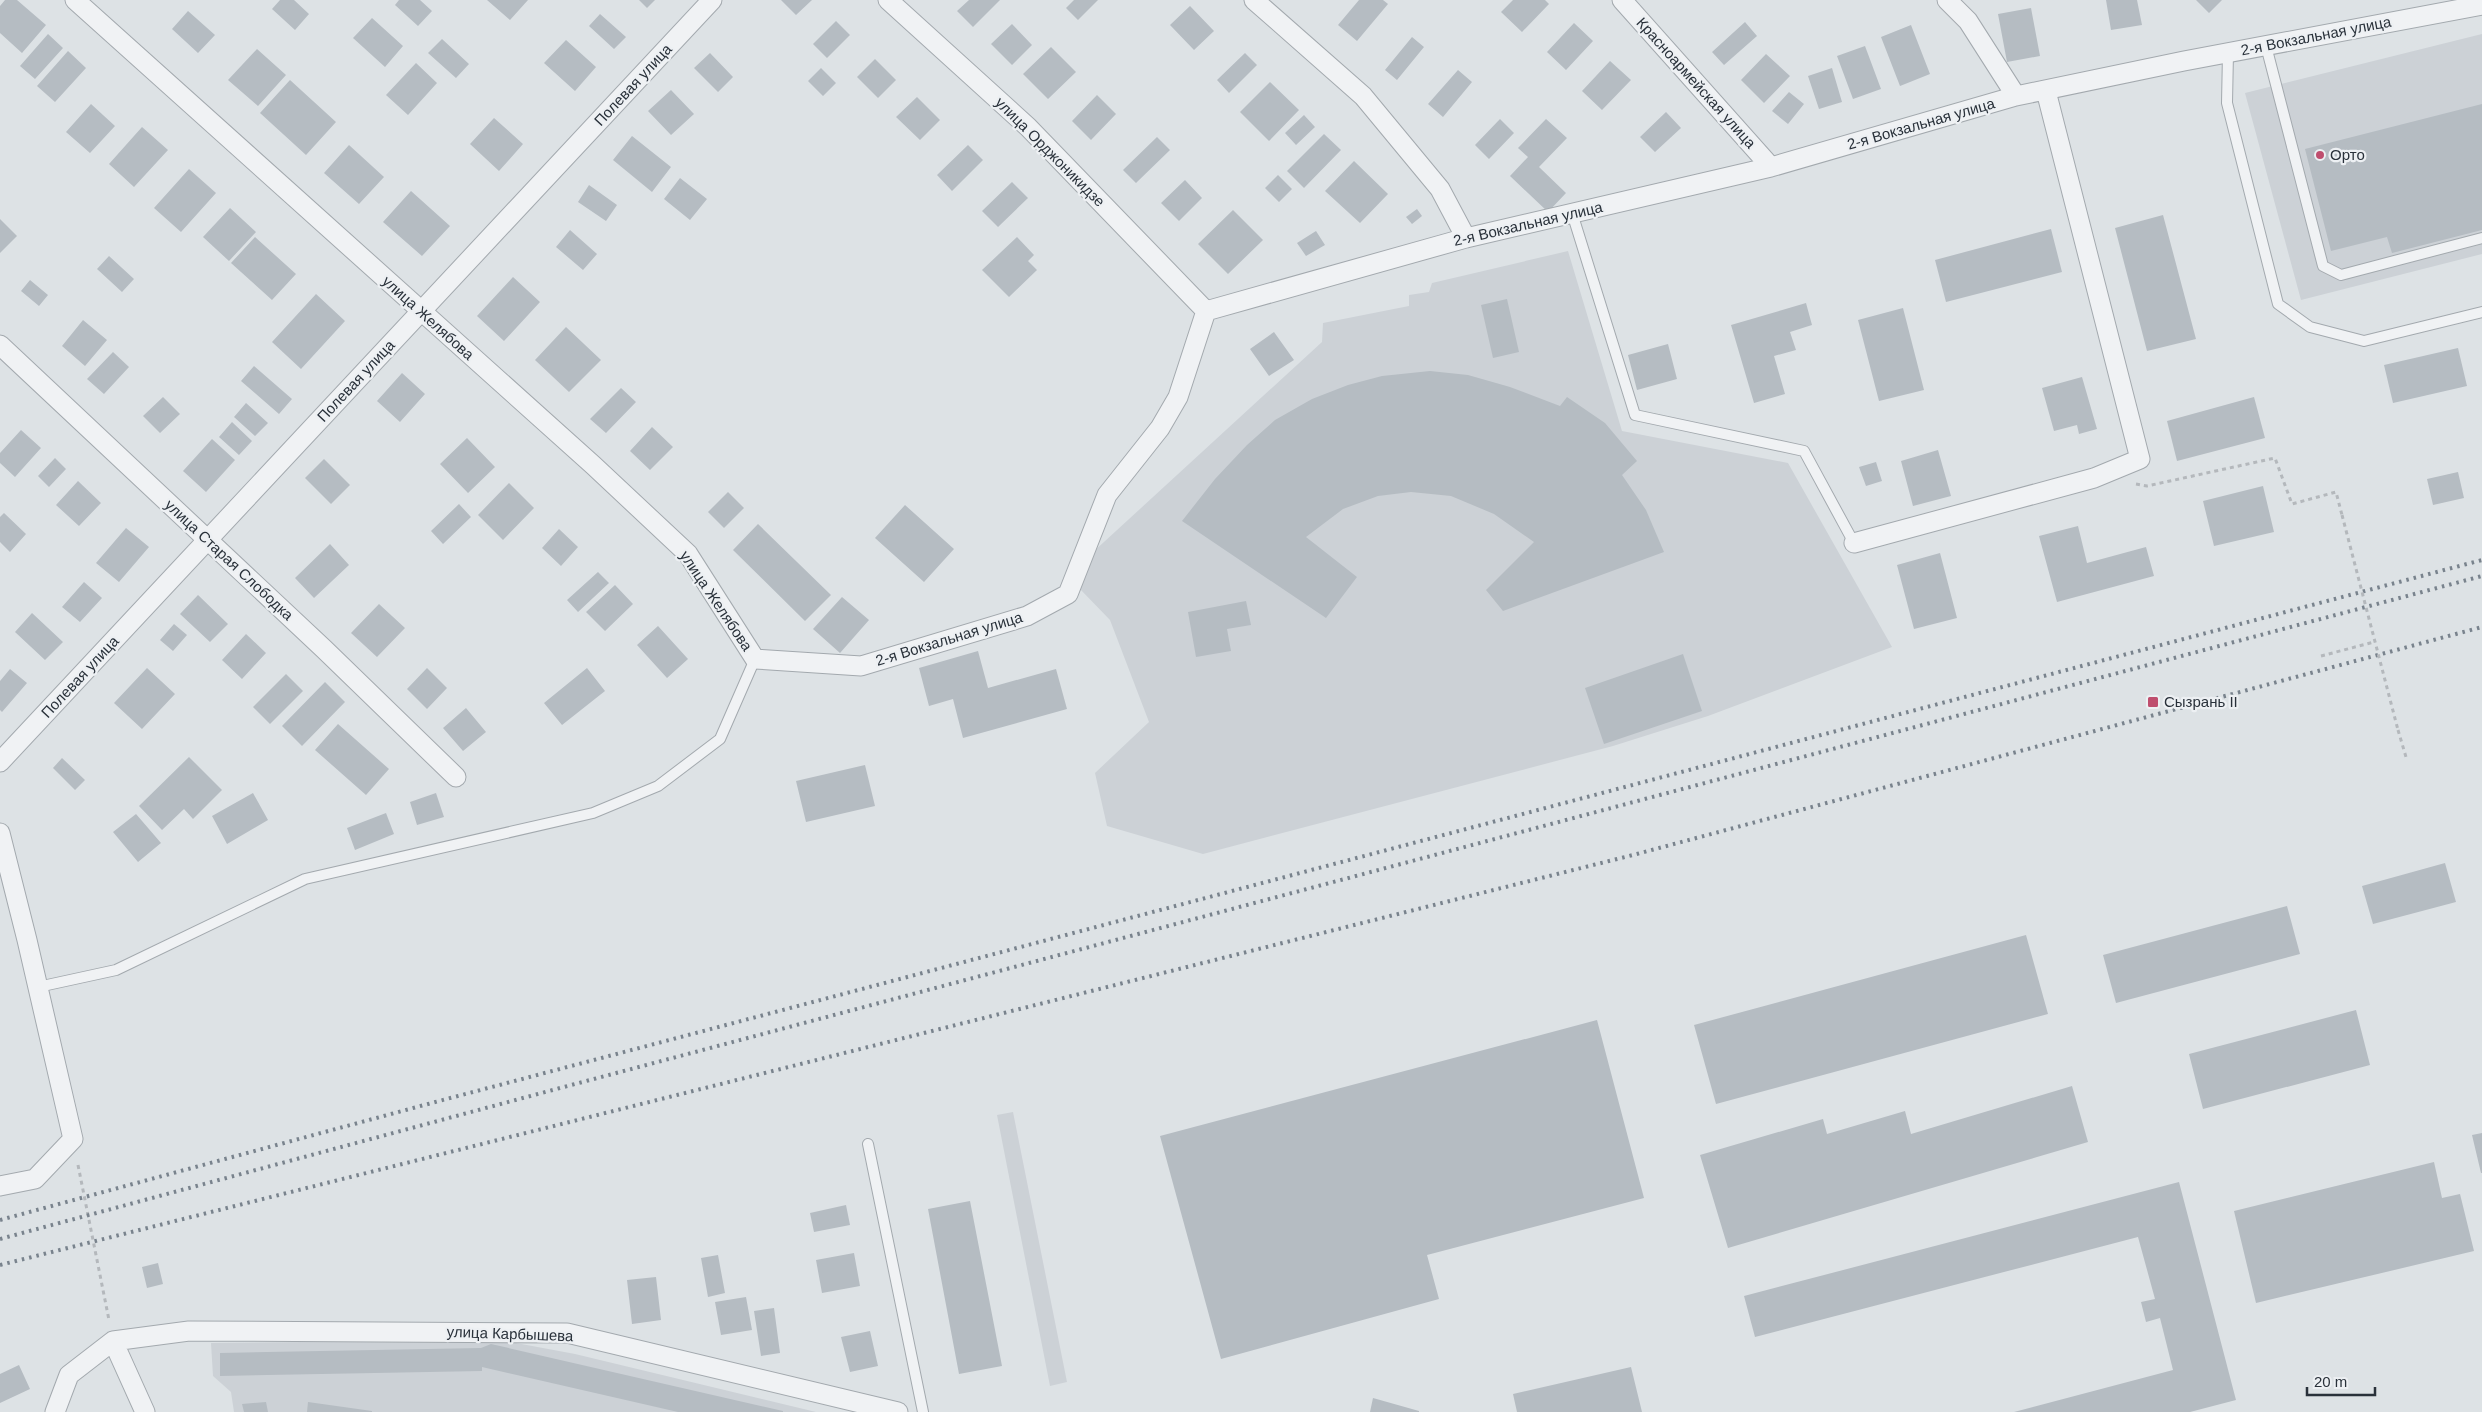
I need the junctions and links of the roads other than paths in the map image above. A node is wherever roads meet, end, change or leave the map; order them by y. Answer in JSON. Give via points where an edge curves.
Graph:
{"nodes":[{"id":1,"x":75,"y":0,"type":"edge"},
{"id":2,"x":712,"y":0,"type":"edge"},
{"id":3,"x":888,"y":0,"type":"edge"},
{"id":4,"x":1254,"y":0,"type":"edge"},
{"id":5,"x":1622,"y":0,"type":"edge"},
{"id":6,"x":1947,"y":0,"type":"edge"},
{"id":7,"x":2482,"y":6,"type":"edge"},
{"id":8,"x":2266,"y":46,"type":"junction"},
{"id":9,"x":2228,"y":53,"type":"junction"},
{"id":10,"x":2046,"y":91,"type":"junction"},
{"id":11,"x":2016,"y":96,"type":"junction"},
{"id":12,"x":1771,"y":167,"type":"junction"},
{"id":13,"x":1572,"y":213,"type":"junction"},
{"id":14,"x":1466,"y":238,"type":"junction"},
{"id":15,"x":2482,"y":238,"type":"edge"},
{"id":16,"x":1206,"y":310,"type":"junction"},
{"id":17,"x":420,"y":311,"type":"junction"},
{"id":18,"x":2482,"y":312,"type":"edge"},
{"id":19,"x":0,"y":345,"type":"edge"},
{"id":20,"x":208,"y":540,"type":"junction"},
{"id":21,"x":1854,"y":543,"type":"joint"},
{"id":22,"x":754,"y":659,"type":"junction"},
{"id":23,"x":0,"y":762,"type":"edge"},
{"id":24,"x":456,"y":777,"type":"dead end"},
{"id":25,"x":0,"y":833,"type":"edge"},
{"id":26,"x":38,"y":987,"type":"junction"},
{"id":27,"x":868,"y":1144,"type":"dead end"},
{"id":28,"x":0,"y":1186,"type":"edge"},
{"id":29,"x":113,"y":1341,"type":"junction"},
{"id":30,"x":55,"y":1412,"type":"edge"},
{"id":31,"x":145,"y":1412,"type":"edge"},
{"id":32,"x":898,"y":1412,"type":"edge"},
{"id":33,"x":922,"y":1412,"type":"edge"}],
"edges":[{"from":1,"to":17,"type":"street","name":"улица Желябова"},
{"from":2,"to":17,"type":"street","name":"Полевая улица"},
{"from":3,"to":16,"type":"street","name":"улица Орджоникидзе","via":[[1028,127]]},
{"from":4,"to":14,"type":"street","via":[[1363,96],[1440,189]]},
{"from":5,"to":12,"type":"street","name":"Красноармейская улица"},
{"from":6,"to":11,"type":"street","via":[[1968,21]]},
{"from":7,"to":8,"type":"street","name":"2-я Вокзальная улица"},
{"from":8,"to":9,"type":"street","name":"2-я Вокзальная улица"},
{"from":8,"to":15,"type":"lane","via":[[2323,266],[2341,274]]},
{"from":9,"to":10,"type":"street","name":"2-я Вокзальная улица"},
{"from":9,"to":18,"type":"lane","via":[[2227,103],[2278,304],[2310,327],[2364,341]]},
{"from":10,"to":11,"type":"street","name":"2-я Вокзальная улица"},
{"from":10,"to":21,"type":"street","via":[[2140,459],[2094,478]]},
{"from":11,"to":12,"type":"street","name":"2-я Вокзальная улица"},
{"from":12,"to":13,"type":"street","name":"2-я Вокзальная улица"},
{"from":13,"to":14,"type":"street","name":"2-я Вокзальная улица"},
{"from":13,"to":21,"type":"lane","via":[[1635,415],[1804,451]]},
{"from":14,"to":16,"type":"street","name":"2-я Вокзальная улица"},
{"from":16,"to":22,"type":"street","name":"2-я Вокзальная улица","via":[[1178,397],[1160,428],[1107,495],[1068,594],[1028,616],[861,666]]},
{"from":17,"to":20,"type":"street","name":"Полевая улица"},
{"from":17,"to":22,"type":"street","name":"улица Желябова","via":[[688,554]]},
{"from":19,"to":20,"type":"street","name":"улица Старая Слободка"},
{"from":20,"to":23,"type":"street","name":"Полевая улица"},
{"from":20,"to":24,"type":"street","name":"улица Старая Слободка"},
{"from":22,"to":26,"type":"lane","via":[[720,739],[658,786],[593,813],[306,879],[116,970]]},
{"from":25,"to":26,"type":"street"},
{"from":26,"to":28,"type":"street","via":[[73,1139],[35,1179]]},
{"from":27,"to":33,"type":"lane"},
{"from":29,"to":30,"type":"street","via":[[69,1375]]},
{"from":29,"to":31,"type":"street"},
{"from":29,"to":32,"type":"street","name":"улица Карбышева","via":[[189,1331],[567,1333]]}]}
